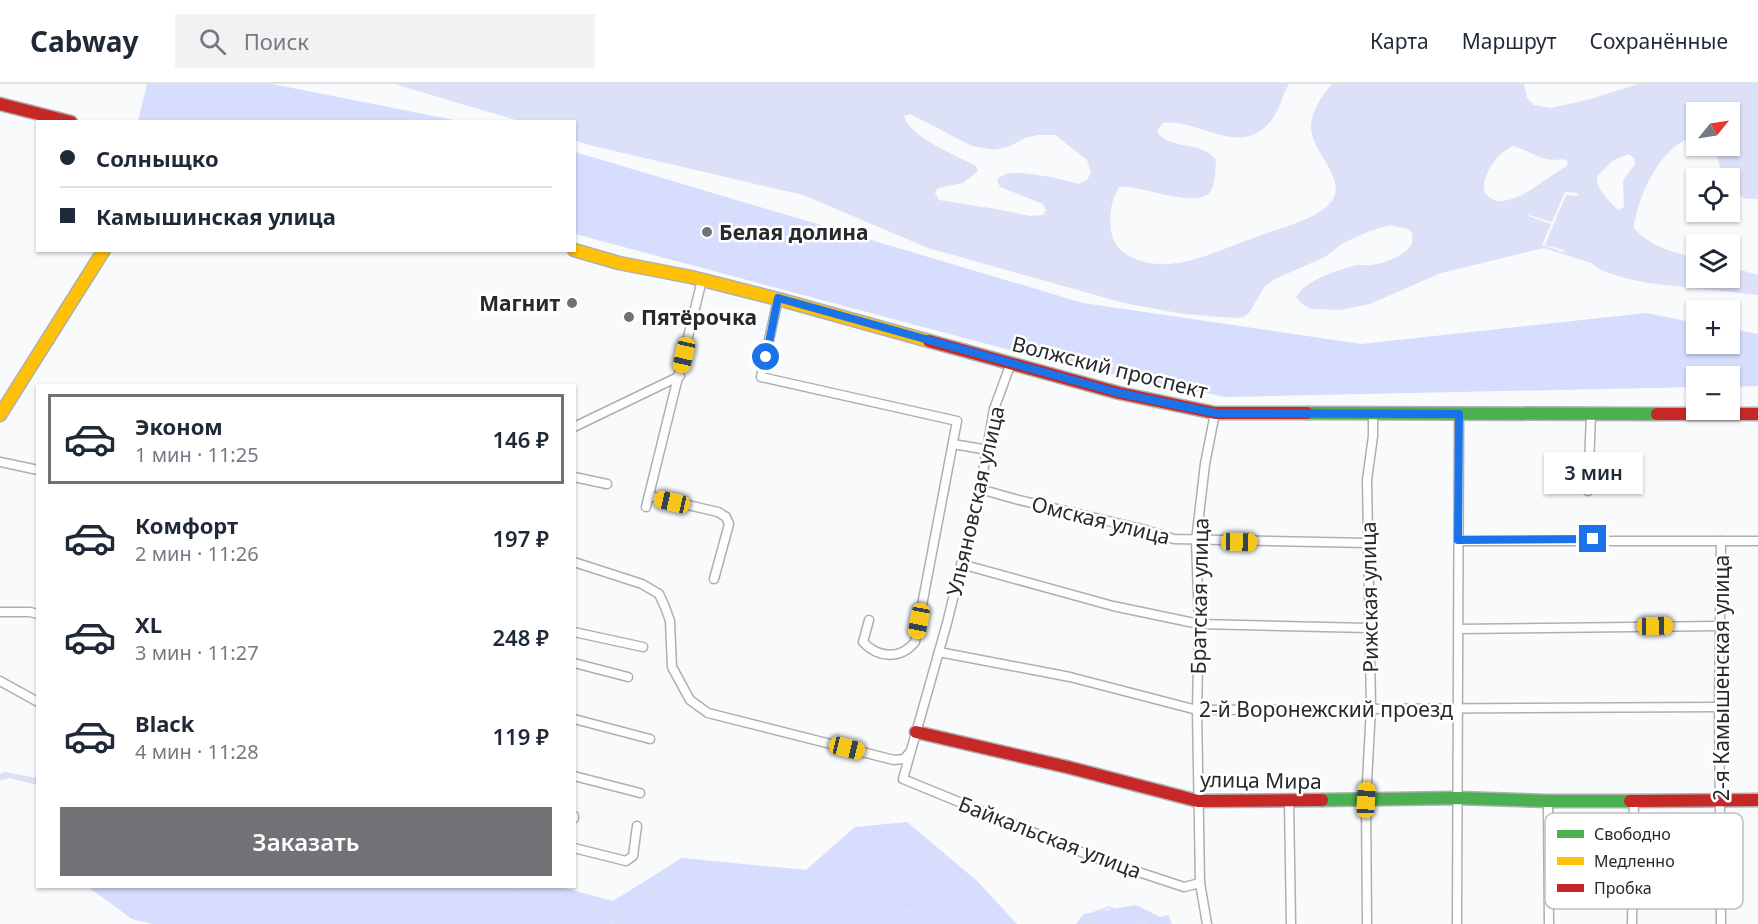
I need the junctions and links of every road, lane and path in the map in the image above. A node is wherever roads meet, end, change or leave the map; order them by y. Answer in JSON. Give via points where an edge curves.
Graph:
{"nodes":[{"id":1,"x":0,"y":104,"type":"edge"},
{"id":2,"x":63,"y":120,"type":"edge"},
{"id":3,"x":576,"y":251,"type":"edge"},
{"id":4,"x":103,"y":252,"type":"edge"},
{"id":5,"x":702,"y":280,"type":"junction"},
{"id":6,"x":778,"y":298,"type":"junction"},
{"id":7,"x":1011,"y":363,"type":"junction"},
{"id":8,"x":680,"y":376,"type":"junction"},
{"id":9,"x":1215,"y":413,"type":"junction"},
{"id":10,"x":0,"y":414,"type":"edge"},
{"id":11,"x":1373,"y":414,"type":"junction"},
{"id":12,"x":1459,"y":414,"type":"junction"},
{"id":13,"x":1591,"y":414,"type":"junction"},
{"id":14,"x":1758,"y":414,"type":"edge"},
{"id":15,"x":576,"y":426,"type":"edge"},
{"id":16,"x":953,"y":444,"type":"junction"},
{"id":17,"x":988,"y":450,"type":"junction"},
{"id":18,"x":0,"y":462,"type":"edge"},
{"id":19,"x":36,"y":470,"type":"edge"},
{"id":20,"x":576,"y":477,"type":"edge"},
{"id":21,"x":607,"y":484,"type":"dead end"},
{"id":22,"x":980,"y":489,"type":"junction"},
{"id":23,"x":1588,"y":491,"type":"dead end"},
{"id":24,"x":649,"y":496,"type":"junction"},
{"id":25,"x":646,"y":507,"type":"dead end"},
{"id":26,"x":1458,"y":540,"type":"junction"},
{"id":27,"x":1196,"y":541,"type":"junction"},
{"id":28,"x":1721,"y":541,"type":"junction"},
{"id":29,"x":1758,"y":541,"type":"edge"},
{"id":30,"x":1368,"y":543,"type":"junction"},
{"id":31,"x":576,"y":563,"type":"edge"},
{"id":32,"x":962,"y":564,"type":"junction"},
{"id":33,"x":714,"y":579,"type":"dead end"},
{"id":34,"x":0,"y":613,"type":"edge"},
{"id":35,"x":36,"y":614,"type":"edge"},
{"id":36,"x":869,"y":620,"type":"dead end"},
{"id":37,"x":1199,"y":624,"type":"junction"},
{"id":38,"x":1719,"y":626,"type":"junction"},
{"id":39,"x":1368,"y":628,"type":"junction"},
{"id":40,"x":1459,"y":629,"type":"junction"},
{"id":41,"x":576,"y":632,"type":"edge"},
{"id":42,"x":643,"y":647,"type":"dead end"},
{"id":43,"x":939,"y":652,"type":"junction"},
{"id":44,"x":576,"y":664,"type":"edge"},
{"id":45,"x":628,"y":677,"type":"dead end"},
{"id":46,"x":0,"y":681,"type":"edge"},
{"id":47,"x":36,"y":701,"type":"edge"},
{"id":48,"x":1719,"y":707,"type":"junction"},
{"id":49,"x":1371,"y":708,"type":"junction"},
{"id":50,"x":1458,"y":709,"type":"junction"},
{"id":51,"x":1197,"y":710,"type":"junction"},
{"id":52,"x":576,"y":720,"type":"edge"},
{"id":53,"x":916,"y":732,"type":"junction"},
{"id":54,"x":650,"y":739,"type":"dead end"},
{"id":55,"x":911,"y":751,"type":"junction"},
{"id":56,"x":576,"y":777,"type":"edge"},
{"id":57,"x":903,"y":779,"type":"joint"},
{"id":58,"x":640,"y":793,"type":"dead end"},
{"id":59,"x":1457,"y":798,"type":"junction"},
{"id":60,"x":1289,"y":800,"type":"junction"},
{"id":61,"x":1366,"y":800,"type":"junction"},
{"id":62,"x":1634,"y":800,"type":"junction"},
{"id":63,"x":1758,"y":800,"type":"edge"},
{"id":64,"x":1198,"y":801,"type":"junction"},
{"id":65,"x":1548,"y":801,"type":"junction"},
{"id":66,"x":1721,"y":801,"type":"junction"},
{"id":67,"x":1548,"y":813,"type":"edge"},
{"id":68,"x":1634,"y":813,"type":"edge"},
{"id":69,"x":1721,"y":813,"type":"edge"},
{"id":70,"x":637,"y":826,"type":"dead end"},
{"id":71,"x":576,"y":848,"type":"edge"},
{"id":72,"x":1200,"y":883,"type":"junction"},
{"id":73,"x":1549,"y":909,"type":"edge"},
{"id":74,"x":1632,"y":909,"type":"edge"},
{"id":75,"x":1207,"y":924,"type":"edge"},
{"id":76,"x":1291,"y":924,"type":"edge"},
{"id":77,"x":1367,"y":924,"type":"edge"},
{"id":78,"x":1457,"y":924,"type":"edge"},
{"id":79,"x":1549,"y":924,"type":"edge"},
{"id":80,"x":1632,"y":924,"type":"edge"}],
"edges":[{"from":1,"to":2,"type":"main road"},
{"from":3,"to":5,"type":"main road","name":"Волжский проспект"},
{"from":4,"to":10,"type":"main road"},
{"from":5,"to":6,"type":"main road","name":"Волжский проспект"},
{"from":5,"to":8,"type":"street"},
{"from":6,"to":7,"type":"main road","name":"Волжский проспект"},
{"from":6,"to":16,"type":"street","via":[[761,377],[957,421]]},
{"from":7,"to":9,"type":"main road","name":"Волжский проспект","via":[[1119,393]]},
{"from":7,"to":17,"type":"street","name":"Ульяновская улица","via":[[994,409]]},
{"from":8,"to":15,"type":"street"},
{"from":8,"to":24,"type":"street"},
{"from":9,"to":11,"type":"main road","name":"Волжский проспект"},
{"from":9,"to":27,"type":"street","name":"Братская улица"},
{"from":11,"to":12,"type":"main road","name":"Волжский проспект"},
{"from":11,"to":30,"type":"street","name":"Рижская улица","via":[[1367,480]]},
{"from":12,"to":13,"type":"main road","name":"Волжский проспект"},
{"from":12,"to":26,"type":"street"},
{"from":13,"to":14,"type":"main road","name":"Волжский проспект"},
{"from":13,"to":23,"type":"street"},
{"from":16,"to":17,"type":"street"},
{"from":16,"to":36,"type":"street","via":[[915,642],[901,654],[886,655],[870,649],[863,642]]},
{"from":17,"to":22,"type":"street","name":"Ульяновская улица"},
{"from":18,"to":19,"type":"street"},
{"from":20,"to":21,"type":"street"},
{"from":22,"to":27,"type":"street","name":"Омская улица","via":[[1174,539]]},
{"from":22,"to":32,"type":"street","name":"Ульяновская улица"},
{"from":24,"to":25,"type":"street"},
{"from":24,"to":33,"type":"street","via":[[726,517],[729,524]]},
{"from":26,"to":28,"type":"street"},
{"from":26,"to":40,"type":"street"},
{"from":27,"to":30,"type":"street","name":"Омская улица"},
{"from":27,"to":37,"type":"street","name":"Братская улица"},
{"from":28,"to":29,"type":"street"},
{"from":28,"to":38,"type":"street","name":"2-я Камышенская улица"},
{"from":30,"to":39,"type":"street","name":"Рижская улица"},
{"from":31,"to":55,"type":"street","via":[[642,584],[659,594],[670,621],[672,667],[690,699],[708,713],[894,760],[904,759]]},
{"from":32,"to":37,"type":"street","via":[[1113,606]]},
{"from":32,"to":43,"type":"street","name":"Ульяновская улица"},
{"from":34,"to":35,"type":"street"},
{"from":37,"to":39,"type":"street"},
{"from":37,"to":51,"type":"street","name":"Братская улица"},
{"from":38,"to":40,"type":"street"},
{"from":38,"to":48,"type":"street","name":"2-я Камышенская улица"},
{"from":39,"to":49,"type":"street","name":"Рижская улица"},
{"from":40,"to":50,"type":"street"},
{"from":41,"to":42,"type":"street"},
{"from":43,"to":51,"type":"street","name":"2-й Воронежский проезд","via":[[1070,677]]},
{"from":43,"to":53,"type":"street","name":"Ульяновская улица"},
{"from":44,"to":45,"type":"street"},
{"from":46,"to":47,"type":"street"},
{"from":48,"to":50,"type":"street","name":"2-й Воронежский проезд"},
{"from":48,"to":66,"type":"street","name":"2-я Камышенская улица"},
{"from":49,"to":50,"type":"street","name":"2-й Воронежский проезд"},
{"from":49,"to":51,"type":"street","name":"2-й Воронежский проезд"},
{"from":49,"to":61,"type":"street","name":"Рижская улица"},
{"from":50,"to":59,"type":"street"},
{"from":51,"to":64,"type":"street","name":"Братская улица"},
{"from":52,"to":54,"type":"street"},
{"from":53,"to":55,"type":"street","name":"Ульяновская улица"},
{"from":53,"to":64,"type":"main road","name":"улица Мира"},
{"from":55,"to":57,"type":"street","name":"Ульяновская улица"},
{"from":56,"to":58,"type":"street"},
{"from":57,"to":72,"type":"street","name":"Байкальская улица","via":[[1096,858],[1184,887]]},
{"from":59,"to":61,"type":"main road","name":"улица Мира"},
{"from":59,"to":65,"type":"main road","name":"улица Мира"},
{"from":59,"to":78,"type":"street"},
{"from":60,"to":61,"type":"main road","name":"улица Мира"},
{"from":60,"to":64,"type":"main road","name":"улица Мира"},
{"from":60,"to":76,"type":"street"},
{"from":61,"to":77,"type":"street","name":"Рижская улица"},
{"from":62,"to":65,"type":"main road","name":"улица Мира"},
{"from":62,"to":66,"type":"main road","name":"улица Мира"},
{"from":62,"to":68,"type":"street"},
{"from":63,"to":66,"type":"main road","name":"улица Мира"},
{"from":64,"to":72,"type":"street","name":"Братская улица"},
{"from":65,"to":67,"type":"street"},
{"from":66,"to":69,"type":"street","name":"2-я Камышенская улица"},
{"from":70,"to":71,"type":"street","via":[[633,856],[626,861]]},
{"from":72,"to":75,"type":"street","name":"Братская улица"},
{"from":73,"to":79,"type":"street"},
{"from":74,"to":80,"type":"street"}]}
